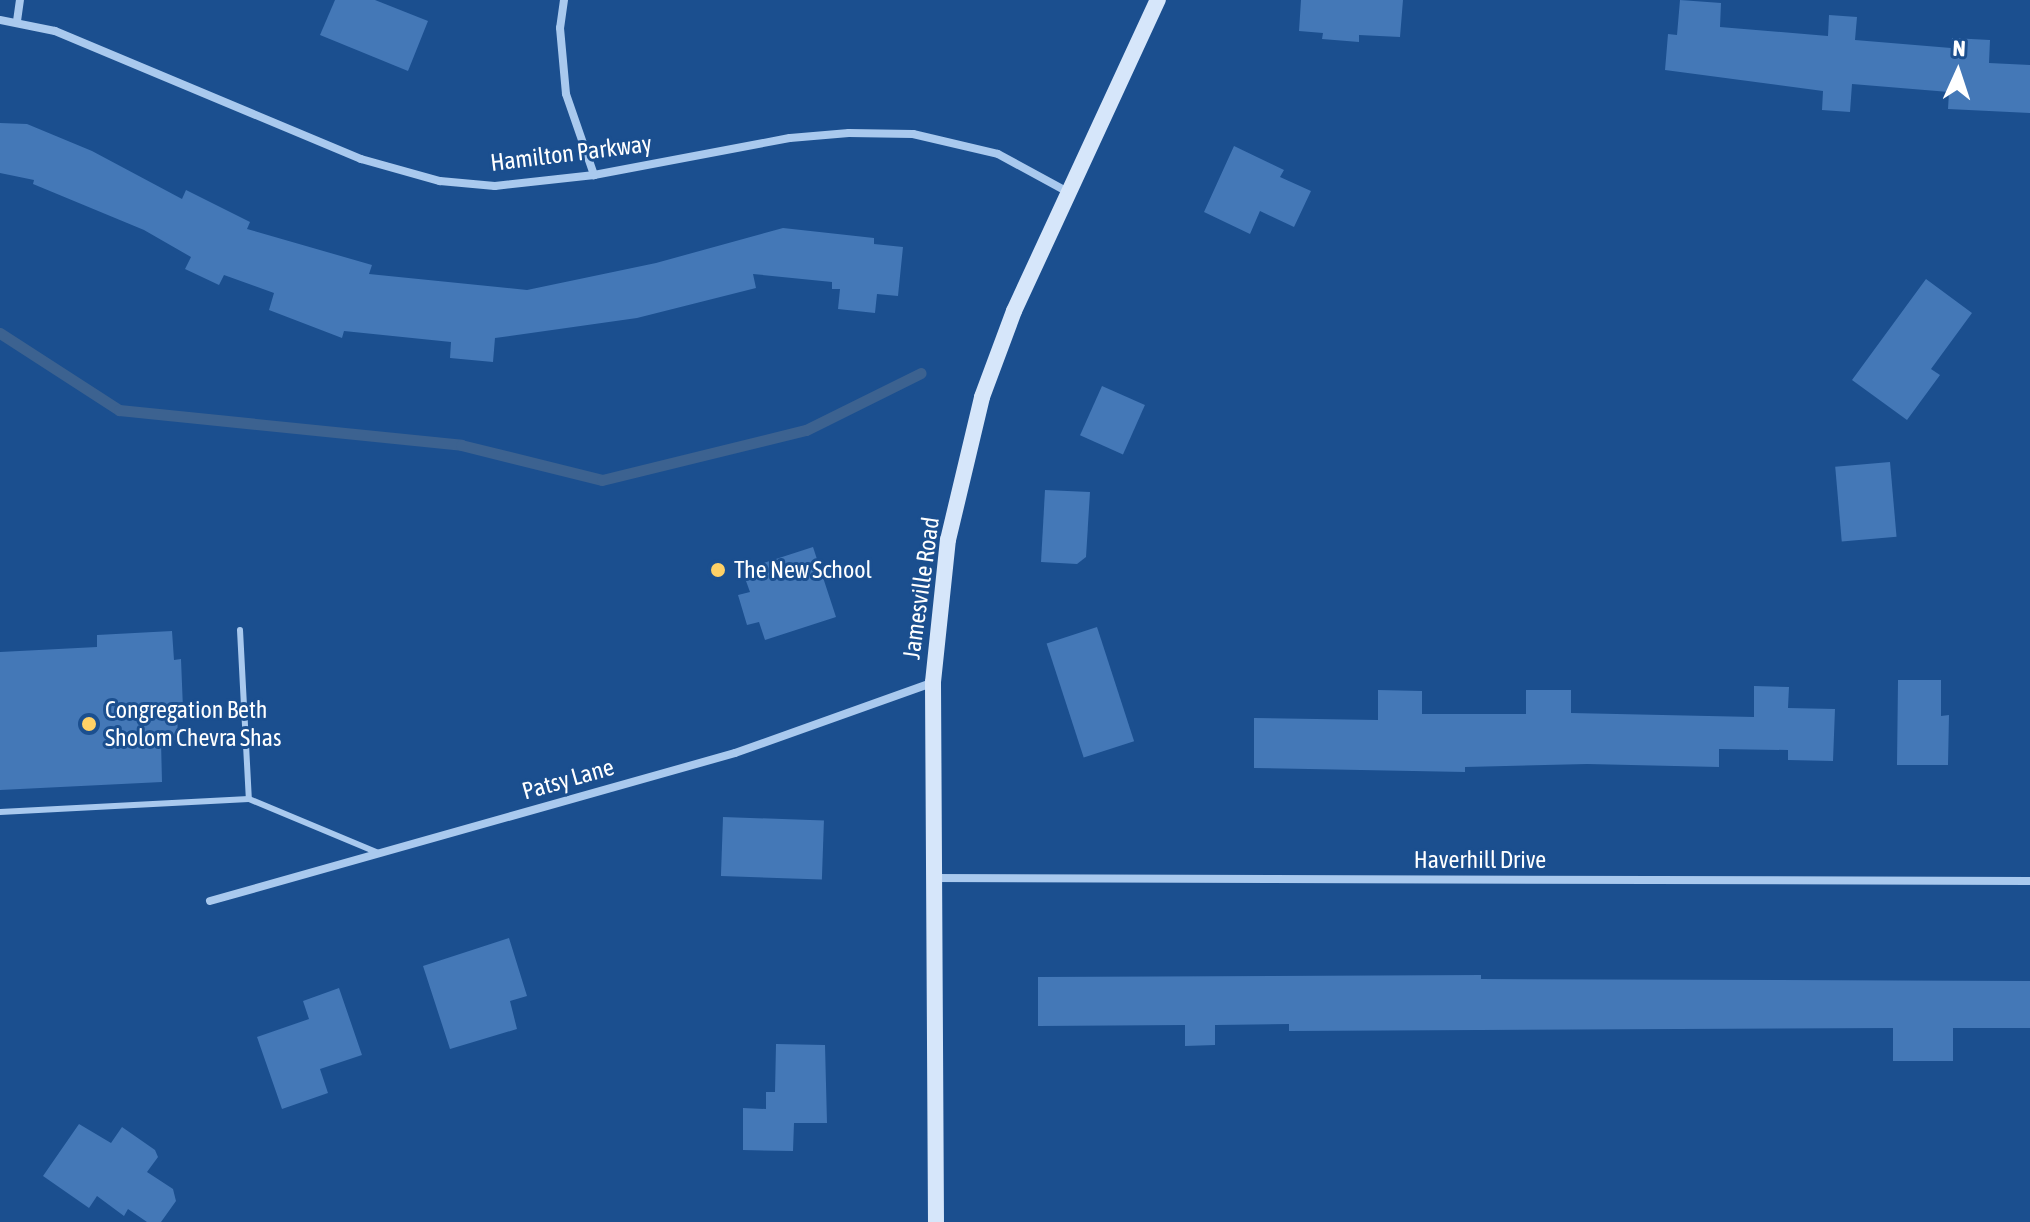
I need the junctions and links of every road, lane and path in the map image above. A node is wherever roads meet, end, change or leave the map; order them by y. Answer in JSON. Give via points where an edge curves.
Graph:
{"nodes":[{"id":1,"x":20,"y":0,"type":"edge"},
{"id":2,"x":564,"y":0,"type":"edge"},
{"id":3,"x":1158,"y":0,"type":"edge"},
{"id":4,"x":0,"y":20,"type":"edge"},
{"id":5,"x":17,"y":21,"type":"junction"},
{"id":6,"x":594,"y":175,"type":"junction"},
{"id":7,"x":1066,"y":191,"type":"junction"},
{"id":8,"x":240,"y":630,"type":"dead end"},
{"id":9,"x":933,"y":682,"type":"junction"},
{"id":10,"x":249,"y":799,"type":"junction"},
{"id":11,"x":0,"y":812,"type":"edge"},
{"id":12,"x":379,"y":853,"type":"junction"},
{"id":13,"x":930,"y":878,"type":"junction"},
{"id":14,"x":2030,"y":881,"type":"edge"},
{"id":15,"x":210,"y":901,"type":"dead end"},
{"id":16,"x":936,"y":1222,"type":"edge"}],
"edges":[{"from":1,"to":5,"type":"street"},
{"from":2,"to":6,"type":"street","via":[[560,28],[566,94]]},
{"from":3,"to":7,"type":"street","name":"Jamesville Road"},
{"from":4,"to":5,"type":"street","name":"Hamilton Parkway"},
{"from":5,"to":6,"type":"street","name":"Hamilton Parkway","via":[[55,31],[361,159],[440,181],[495,186]]},
{"from":6,"to":7,"type":"street","name":"Hamilton Parkway","via":[[790,138],[913,134],[998,154]]},
{"from":7,"to":9,"type":"street","name":"Jamesville Road","via":[[982,397],[948,540]]},
{"from":8,"to":10,"type":"lane"},
{"from":9,"to":12,"type":"street","name":"Patsy Lane","via":[[750,748]]},
{"from":9,"to":13,"type":"street","name":"Jamesville Road"},
{"from":10,"to":11,"type":"lane"},
{"from":10,"to":12,"type":"lane"},
{"from":12,"to":15,"type":"street","name":"Patsy Lane"},
{"from":13,"to":14,"type":"street","name":"Haverhill Drive"},
{"from":13,"to":16,"type":"street","name":"Jamesville Road"}]}
